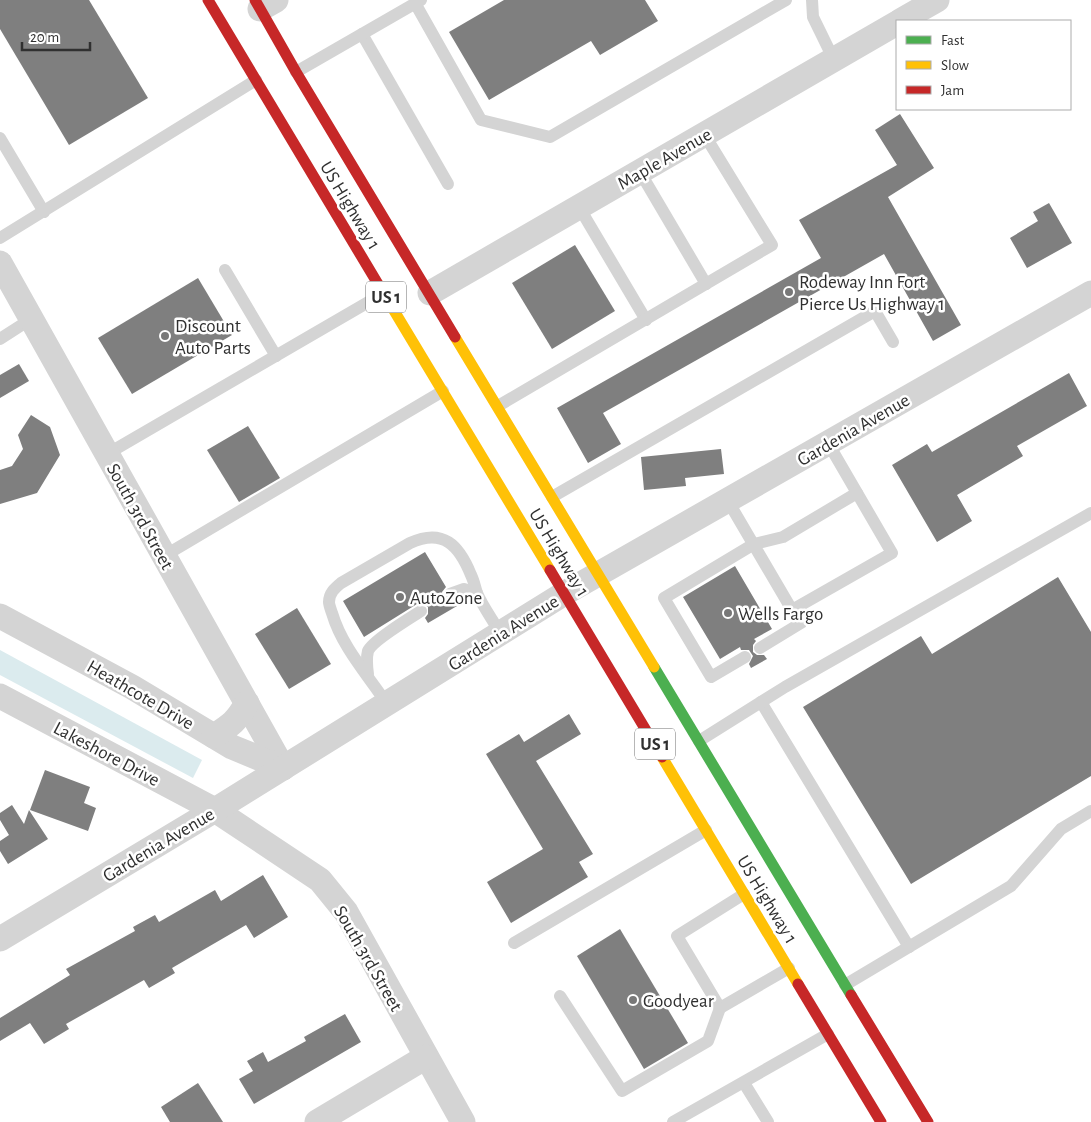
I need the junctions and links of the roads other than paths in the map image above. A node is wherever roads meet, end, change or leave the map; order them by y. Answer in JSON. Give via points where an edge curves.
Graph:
{"nodes":[{"id":1,"x":208,"y":0,"type":"edge"},
{"id":2,"x":786,"y":0,"type":"edge"},
{"id":3,"x":812,"y":0,"type":"edge"},
{"id":4,"x":937,"y":0,"type":"edge"},
{"id":5,"x":418,"y":2,"type":"edge"},
{"id":6,"x":264,"y":3,"type":"edge"},
{"id":7,"x":902,"y":20,"type":"edge"},
{"id":8,"x":896,"y":24,"type":"edge"},
{"id":9,"x":362,"y":34,"type":"junction"},
{"id":10,"x":834,"y":60,"type":"junction"},
{"id":11,"x":296,"y":72,"type":"junction"},
{"id":12,"x":256,"y":80,"type":"junction"},
{"id":13,"x":704,"y":134,"type":"junction"},
{"id":14,"x":0,"y":138,"type":"edge"},
{"id":15,"x":640,"y":172,"type":"junction"},
{"id":16,"x":448,"y":184,"type":"dead end"},
{"id":17,"x":579,"y":207,"type":"junction"},
{"id":18,"x":44,"y":212,"type":"junction"},
{"id":19,"x":0,"y":238,"type":"edge"},
{"id":20,"x":0,"y":263,"type":"edge"},
{"id":21,"x":225,"y":270,"type":"dead end"},
{"id":22,"x":706,"y":284,"type":"junction"},
{"id":23,"x":384,"y":293,"type":"junction"},
{"id":24,"x":430,"y":293,"type":"junction"},
{"id":25,"x":1091,"y":293,"type":"edge"},
{"id":26,"x":31,"y":319,"type":"junction"},
{"id":27,"x":646,"y":320,"type":"junction"},
{"id":28,"x":5,"y":336,"type":"edge"},
{"id":29,"x":893,"y":342,"type":"dead end"},
{"id":30,"x":276,"y":356,"type":"junction"},
{"id":31,"x":443,"y":391,"type":"junction"},
{"id":32,"x":498,"y":406,"type":"junction"},
{"id":33,"x":828,"y":443,"type":"junction"},
{"id":34,"x":107,"y":454,"type":"junction"},
{"id":35,"x":857,"y":493,"type":"junction"},
{"id":36,"x":552,"y":497,"type":"junction"},
{"id":37,"x":728,"y":501,"type":"junction"},
{"id":38,"x":1091,"y":513,"type":"edge"},
{"id":39,"x":754,"y":544,"type":"junction"},
{"id":40,"x":164,"y":556,"type":"junction"},
{"id":41,"x":598,"y":575,"type":"junction"},
{"id":42,"x":565,"y":593,"type":"junction"},
{"id":43,"x":450,"y":594,"type":"dead end"},
{"id":44,"x":477,"y":594,"type":"junction"},
{"id":45,"x":792,"y":610,"type":"junction"},
{"id":46,"x":421,"y":611,"type":"dead end"},
{"id":47,"x":0,"y":616,"type":"edge"},
{"id":48,"x":500,"y":633,"type":"junction"},
{"id":49,"x":760,"y":648,"type":"dead end"},
{"id":50,"x":745,"y":656,"type":"dead end"},
{"id":51,"x":368,"y":674,"type":"junction"},
{"id":52,"x":0,"y":696,"type":"edge"},
{"id":53,"x":761,"y":702,"type":"junction"},
{"id":54,"x":247,"y":703,"type":"junction"},
{"id":55,"x":387,"y":704,"type":"junction"},
{"id":56,"x":214,"y":736,"type":"junction"},
{"id":57,"x":698,"y":741,"type":"junction"},
{"id":58,"x":283,"y":768,"type":"junction"},
{"id":59,"x":215,"y":810,"type":"junction"},
{"id":60,"x":1091,"y":811,"type":"edge"},
{"id":61,"x":706,"y":830,"type":"junction"},
{"id":62,"x":744,"y":894,"type":"junction"},
{"id":63,"x":0,"y":939,"type":"edge"},
{"id":64,"x":514,"y":943,"type":"dead end"},
{"id":65,"x":909,"y":947,"type":"junction"},
{"id":66,"x":781,"y":954,"type":"junction"},
{"id":67,"x":789,"y":968,"type":"junction"},
{"id":68,"x":802,"y":970,"type":"dead end"},
{"id":69,"x":839,"y":986,"type":"junction"},
{"id":70,"x":560,"y":996,"type":"dead end"},
{"id":71,"x":720,"y":1008,"type":"junction"},
{"id":72,"x":834,"y":1035,"type":"junction"},
{"id":73,"x":426,"y":1057,"type":"junction"},
{"id":74,"x":879,"y":1060,"type":"dead end"},
{"id":75,"x":902,"y":1078,"type":"junction"},
{"id":76,"x":744,"y":1082,"type":"junction"},
{"id":77,"x":876,"y":1120,"type":"edge"},
{"id":78,"x":317,"y":1122,"type":"edge"},
{"id":79,"x":463,"y":1122,"type":"edge"},
{"id":80,"x":673,"y":1122,"type":"edge"},
{"id":81,"x":768,"y":1122,"type":"edge"},
{"id":82,"x":928,"y":1122,"type":"edge"}],
"edges":[{"from":1,"to":12,"type":"main road","name":"US Highway 1","number":"US 1"},
{"from":2,"to":5,"type":"lane","via":[[550,137],[481,120]]},
{"from":3,"to":10,"type":"lane","via":[[812,18]]},
{"from":4,"to":7,"type":"street","name":"Maple Avenue"},
{"from":5,"to":9,"type":"lane"},
{"from":6,"to":11,"type":"main road","name":"US Highway 1","number":"US 1"},
{"from":8,"to":10,"type":"street","name":"Maple Avenue"},
{"from":9,"to":11,"type":"lane"},
{"from":9,"to":16,"type":"lane"},
{"from":10,"to":13,"type":"street","name":"Maple Avenue"},
{"from":11,"to":24,"type":"main road","name":"US Highway 1","number":"US 1"},
{"from":12,"to":18,"type":"lane"},
{"from":12,"to":23,"type":"main road","name":"US Highway 1","number":"US 1"},
{"from":13,"to":15,"type":"street","name":"Maple Avenue"},
{"from":13,"to":22,"type":"lane","via":[[772,245]]},
{"from":14,"to":18,"type":"lane"},
{"from":15,"to":17,"type":"street","name":"Maple Avenue"},
{"from":15,"to":22,"type":"lane"},
{"from":17,"to":24,"type":"street","name":"Maple Avenue"},
{"from":17,"to":27,"type":"lane"},
{"from":18,"to":19,"type":"lane"},
{"from":20,"to":26,"type":"street","name":"South 3rd Street"},
{"from":21,"to":30,"type":"lane"},
{"from":22,"to":27,"type":"lane"},
{"from":23,"to":30,"type":"lane"},
{"from":23,"to":31,"type":"main road","name":"US Highway 1","number":"US 1"},
{"from":24,"to":32,"type":"main road","name":"US Highway 1","number":"US 1"},
{"from":25,"to":33,"type":"street","name":"Gardenia Avenue"},
{"from":26,"to":28,"type":"lane"},
{"from":26,"to":34,"type":"street","name":"South 3rd Street"},
{"from":27,"to":32,"type":"lane"},
{"from":29,"to":36,"type":"lane","via":[[875,311]]},
{"from":30,"to":34,"type":"lane"},
{"from":31,"to":40,"type":"lane"},
{"from":31,"to":42,"type":"main road","name":"US Highway 1","number":"US 1"},
{"from":32,"to":36,"type":"main road","name":"US Highway 1","number":"US 1"},
{"from":33,"to":35,"type":"lane"},
{"from":33,"to":37,"type":"street","name":"Gardenia Avenue"},
{"from":34,"to":40,"type":"street","name":"South 3rd Street"},
{"from":35,"to":39,"type":"lane","via":[[783,537]]},
{"from":35,"to":45,"type":"lane","via":[[892,553]]},
{"from":36,"to":41,"type":"main road","name":"US Highway 1","number":"US 1"},
{"from":37,"to":39,"type":"lane"},
{"from":37,"to":41,"type":"street","name":"Gardenia Avenue"},
{"from":38,"to":53,"type":"lane"},
{"from":39,"to":45,"type":"lane"},
{"from":39,"to":50,"type":"lane","via":[[664,598],[711,677]]},
{"from":40,"to":54,"type":"street","name":"South 3rd Street"},
{"from":41,"to":42,"type":"street","name":"Gardenia Avenue"},
{"from":41,"to":57,"type":"main road","name":"US Highway 1","number":"US 1"},
{"from":42,"to":48,"type":"street","name":"Gardenia Avenue"},
{"from":42,"to":61,"type":"main road","name":"US Highway 1","number":"US 1"},
{"from":43,"to":44,"type":"lane","via":[[464,589]]},
{"from":44,"to":48,"type":"lane"},
{"from":44,"to":51,"type":"lane","via":[[472,575],[458,549],[435,536],[410,543],[341,583],[332,591],[329,602],[346,646]]},
{"from":45,"to":49,"type":"lane","via":[[801,623]]},
{"from":46,"to":51,"type":"lane","via":[[369,649],[366,661]]},
{"from":47,"to":56,"type":"street","name":"Heathcote Drive","via":[[132,686]]},
{"from":48,"to":55,"type":"street","name":"Gardenia Avenue"},
{"from":51,"to":55,"type":"lane"},
{"from":52,"to":59,"type":"street","name":"Lakeshore Drive"},
{"from":53,"to":57,"type":"lane"},
{"from":53,"to":65,"type":"lane"},
{"from":54,"to":56,"type":"street","via":[[230,726]]},
{"from":54,"to":58,"type":"street","name":"South 3rd Street"},
{"from":55,"to":58,"type":"street","name":"Gardenia Avenue"},
{"from":56,"to":58,"type":"street","name":"Heathcote Drive"},
{"from":57,"to":69,"type":"main road","name":"US Highway 1","number":"US 1"},
{"from":58,"to":59,"type":"street","name":"Gardenia Avenue"},
{"from":59,"to":63,"type":"street","name":"Gardenia Avenue"},
{"from":59,"to":73,"type":"street","name":"South 3rd Street","via":[[320,880],[346,912]]},
{"from":60,"to":65,"type":"lane","via":[[1061,829],[1011,886]]},
{"from":61,"to":62,"type":"main road","name":"US Highway 1","number":"US 1"},
{"from":61,"to":64,"type":"lane"},
{"from":62,"to":66,"type":"main road","name":"US Highway 1","number":"US 1"},
{"from":62,"to":71,"type":"lane","via":[[678,936]]},
{"from":65,"to":69,"type":"lane"},
{"from":66,"to":67,"type":"main road","name":"US Highway 1","number":"US 1"},
{"from":66,"to":68,"type":"main road"},
{"from":67,"to":71,"type":"lane"},
{"from":67,"to":72,"type":"main road","name":"US Highway 1","number":"US 1"},
{"from":69,"to":75,"type":"main road","name":"US Highway 1","number":"US 1"},
{"from":70,"to":71,"type":"lane","via":[[622,1091],[708,1041]]},
{"from":72,"to":76,"type":"lane"},
{"from":72,"to":77,"type":"main road","name":"US Highway 1","number":"US 1"},
{"from":73,"to":78,"type":"street"},
{"from":73,"to":79,"type":"street","name":"South 3rd Street"},
{"from":74,"to":75,"type":"main road"},
{"from":75,"to":82,"type":"main road","name":"US Highway 1","number":"US 1"},
{"from":76,"to":80,"type":"lane"},
{"from":76,"to":81,"type":"lane"}]}
